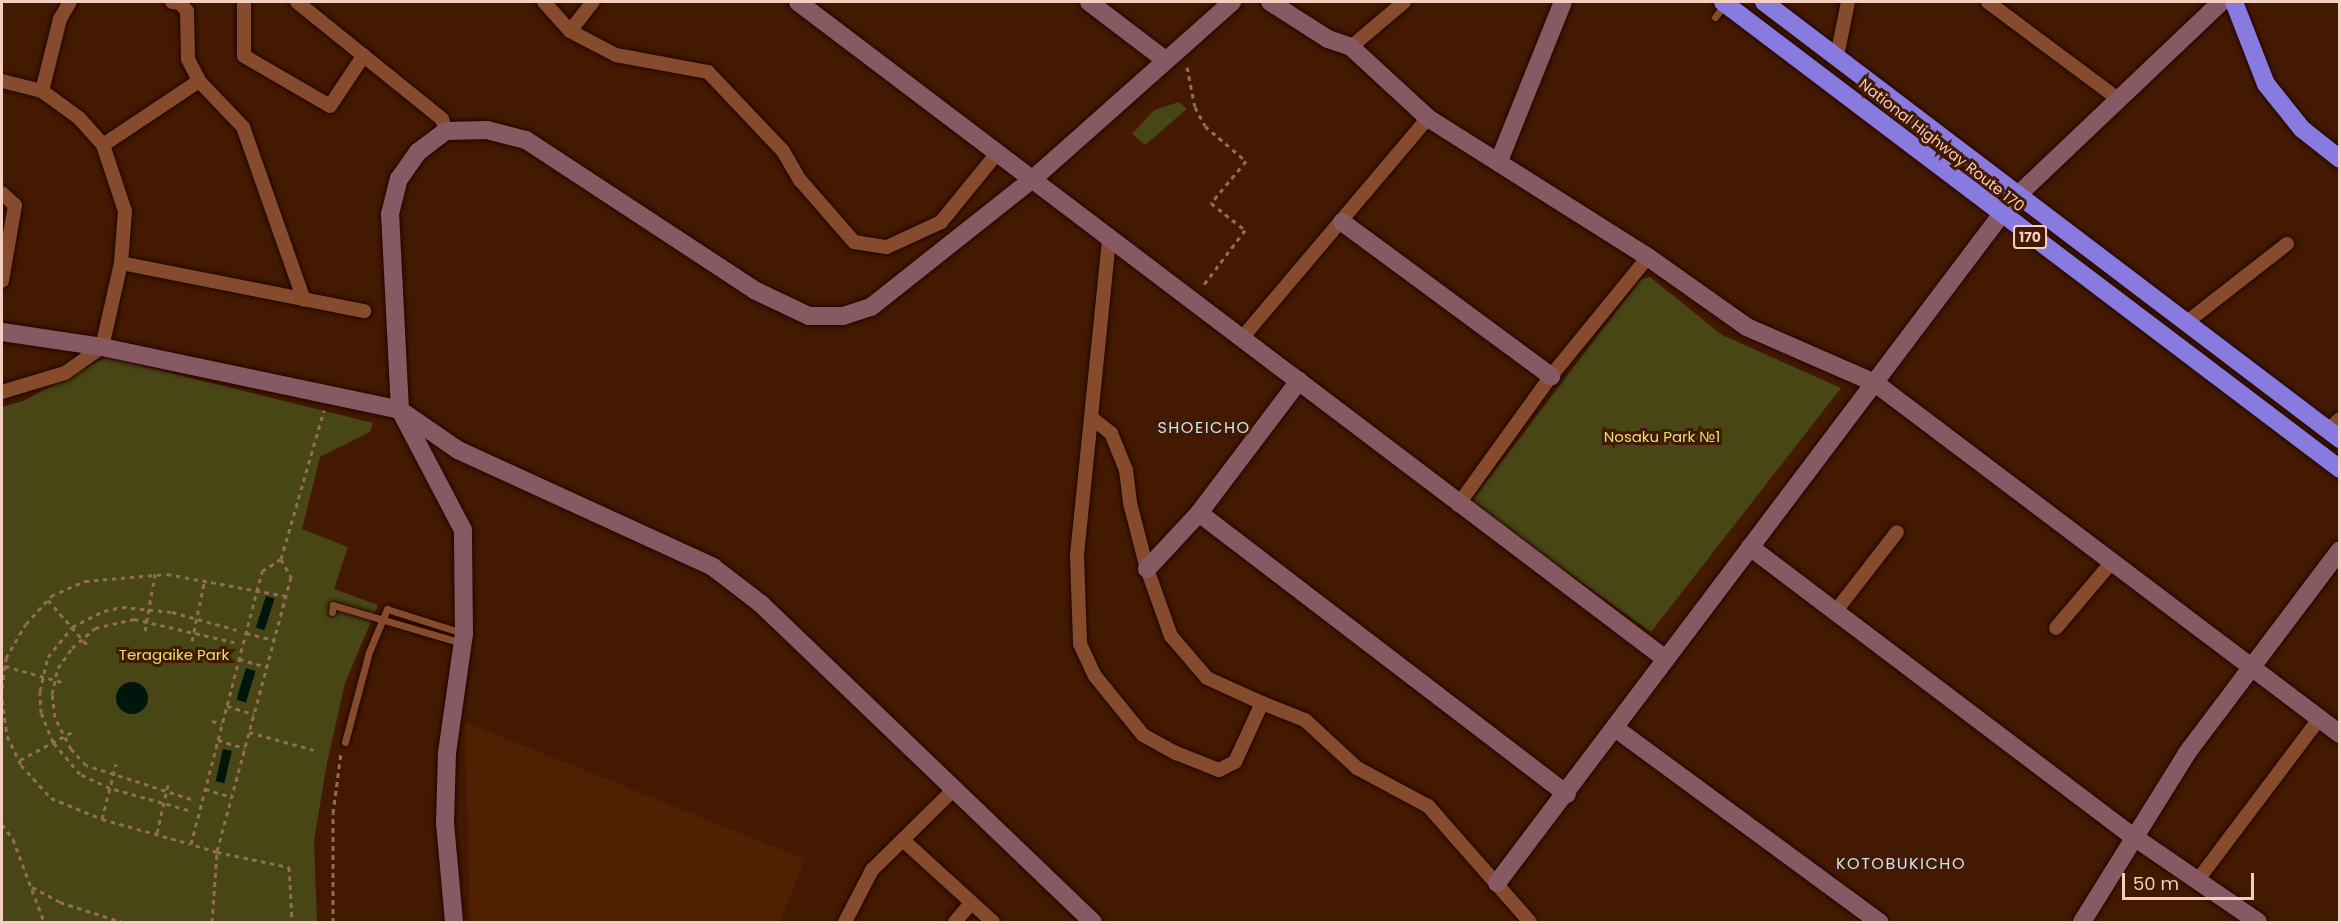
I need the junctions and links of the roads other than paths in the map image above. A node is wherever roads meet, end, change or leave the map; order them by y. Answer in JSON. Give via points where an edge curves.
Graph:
{"nodes":[{"id":1,"x":70,"y":2,"type":"edge"},
{"id":2,"x":172,"y":2,"type":"edge"},
{"id":3,"x":244,"y":2,"type":"edge"},
{"id":4,"x":297,"y":2,"type":"edge"},
{"id":5,"x":544,"y":2,"type":"edge"},
{"id":6,"x":593,"y":2,"type":"edge"},
{"id":7,"x":798,"y":2,"type":"edge"},
{"id":8,"x":1089,"y":2,"type":"edge"},
{"id":9,"x":1232,"y":2,"type":"edge"},
{"id":10,"x":1270,"y":2,"type":"edge"},
{"id":11,"x":1404,"y":2,"type":"edge"},
{"id":12,"x":1563,"y":2,"type":"edge"},
{"id":13,"x":1764,"y":2,"type":"edge"},
{"id":14,"x":1848,"y":2,"type":"edge"},
{"id":15,"x":1988,"y":2,"type":"edge"},
{"id":16,"x":2221,"y":2,"type":"edge"},
{"id":17,"x":2234,"y":2,"type":"edge"},
{"id":18,"x":1721,"y":7,"type":"edge"},
{"id":19,"x":570,"y":31,"type":"junction"},
{"id":20,"x":1350,"y":47,"type":"junction"},
{"id":21,"x":364,"y":55,"type":"junction"},
{"id":22,"x":1837,"y":56,"type":"junction"},
{"id":23,"x":1165,"y":60,"type":"junction"},
{"id":24,"x":2,"y":81,"type":"edge"},
{"id":25,"x":199,"y":81,"type":"junction"},
{"id":26,"x":42,"y":91,"type":"junction"},
{"id":27,"x":2118,"y":99,"type":"junction"},
{"id":28,"x":1428,"y":118,"type":"junction"},
{"id":29,"x":446,"y":131,"type":"junction"},
{"id":30,"x":103,"y":145,"type":"junction"},
{"id":31,"x":998,"y":152,"type":"junction"},
{"id":32,"x":2340,"y":159,"type":"edge"},
{"id":33,"x":1499,"y":161,"type":"junction"},
{"id":34,"x":1034,"y":178,"type":"junction"},
{"id":35,"x":2,"y":193,"type":"edge"},
{"id":36,"x":2020,"y":193,"type":"junction"},
{"id":37,"x":2001,"y":215,"type":"junction"},
{"id":38,"x":1342,"y":222,"type":"junction"},
{"id":39,"x":1109,"y":240,"type":"junction"},
{"id":40,"x":2287,"y":244,"type":"dead end"},
{"id":41,"x":1648,"y":257,"type":"junction"},
{"id":42,"x":121,"y":263,"type":"junction"},
{"id":43,"x":2,"y":281,"type":"edge"},
{"id":44,"x":304,"y":300,"type":"junction"},
{"id":45,"x":364,"y":311,"type":"dead end"},
{"id":46,"x":2187,"y":322,"type":"junction"},
{"id":47,"x":2,"y":332,"type":"edge"},
{"id":48,"x":1242,"y":338,"type":"junction"},
{"id":49,"x":102,"y":347,"type":"junction"},
{"id":50,"x":1551,"y":376,"type":"junction"},
{"id":51,"x":1299,"y":381,"type":"junction"},
{"id":52,"x":1875,"y":383,"type":"junction"},
{"id":53,"x":2,"y":392,"type":"edge"},
{"id":54,"x":400,"y":410,"type":"junction"},
{"id":55,"x":1093,"y":419,"type":"junction"},
{"id":56,"x":2336,"y":429,"type":"edge"},
{"id":57,"x":2340,"y":469,"type":"edge"},
{"id":58,"x":1458,"y":505,"type":"junction"},
{"id":59,"x":1199,"y":513,"type":"junction"},
{"id":60,"x":1897,"y":532,"type":"dead end"},
{"id":61,"x":1750,"y":547,"type":"junction"},
{"id":62,"x":2340,"y":550,"type":"edge"},
{"id":63,"x":2112,"y":562,"type":"junction"},
{"id":64,"x":1147,"y":569,"type":"junction"},
{"id":65,"x":332,"y":612,"type":"dead end"},
{"id":66,"x":1835,"y":612,"type":"junction"},
{"id":67,"x":382,"y":620,"type":"junction"},
{"id":68,"x":2056,"y":628,"type":"dead end"},
{"id":69,"x":463,"y":638,"type":"junction"},
{"id":70,"x":1664,"y":658,"type":"junction"},
{"id":71,"x":2252,"y":668,"type":"junction"},
{"id":72,"x":1262,"y":703,"type":"junction"},
{"id":73,"x":2319,"y":718,"type":"junction"},
{"id":74,"x":1615,"y":728,"type":"junction"},
{"id":75,"x":2340,"y":734,"type":"edge"},
{"id":76,"x":343,"y":744,"type":"road end"},
{"id":77,"x":953,"y":790,"type":"junction"},
{"id":78,"x":1566,"y":794,"type":"junction"},
{"id":79,"x":2134,"y":837,"type":"junction"},
{"id":80,"x":904,"y":841,"type":"junction"},
{"id":81,"x":2197,"y":881,"type":"junction"},
{"id":82,"x":1497,"y":883,"type":"junction"},
{"id":83,"x":970,"y":904,"type":"junction"},
{"id":84,"x":453,"y":922,"type":"edge"},
{"id":85,"x":845,"y":922,"type":"edge"},
{"id":86,"x":955,"y":922,"type":"edge"},
{"id":87,"x":993,"y":922,"type":"edge"},
{"id":88,"x":1093,"y":922,"type":"edge"},
{"id":89,"x":1530,"y":922,"type":"edge"},
{"id":90,"x":1879,"y":922,"type":"edge"},
{"id":91,"x":2082,"y":922,"type":"edge"},
{"id":92,"x":2258,"y":922,"type":"edge"}],
"edges":[{"from":1,"to":26,"type":"street","via":[[60,19]]},
{"from":2,"to":25,"type":"street","via":[[180,3],[187,11],[188,59]]},
{"from":3,"to":21,"type":"street","via":[[244,56],[330,106]]},
{"from":4,"to":21,"type":"street"},
{"from":5,"to":19,"type":"street"},
{"from":6,"to":19,"type":"street"},
{"from":7,"to":31,"type":"street"},
{"from":8,"to":23,"type":"street"},
{"from":9,"to":23,"type":"street"},
{"from":10,"to":20,"type":"street","via":[[1328,39]]},
{"from":11,"to":20,"type":"street"},
{"from":12,"to":33,"type":"street"},
{"from":13,"to":22,"type":"highway","name":"National Highway Route 170","number":"170"},
{"from":14,"to":22,"type":"street"},
{"from":15,"to":27,"type":"street"},
{"from":16,"to":27,"type":"street"},
{"from":17,"to":32,"type":"highway","via":[[2266,84],[2302,129]]},
{"from":18,"to":37,"type":"highway","name":"National Highway Route 170","number":"170"},
{"from":19,"to":31,"type":"street","via":[[616,55],[708,72],[783,151],[800,180],[854,242],[887,247],[941,222]]},
{"from":20,"to":28,"type":"street"},
{"from":21,"to":29,"type":"street","via":[[442,119]]},
{"from":22,"to":36,"type":"highway","name":"National Highway Route 170","number":"170","via":[[1875,89]]},
{"from":23,"to":34,"type":"street"},
{"from":24,"to":26,"type":"street"},
{"from":25,"to":30,"type":"street"},
{"from":25,"to":44,"type":"street","via":[[243,127]]},
{"from":26,"to":30,"type":"street","via":[[79,117]]},
{"from":27,"to":36,"type":"street"},
{"from":28,"to":33,"type":"street"},
{"from":28,"to":38,"type":"street"},
{"from":29,"to":34,"type":"street","via":[[488,130],[526,140],[754,290],[809,316],[843,316],[872,307]]},
{"from":29,"to":54,"type":"street","via":[[418,152],[399,179],[390,214]]},
{"from":30,"to":42,"type":"street","via":[[124,211]]},
{"from":31,"to":34,"type":"street"},
{"from":33,"to":41,"type":"street"},
{"from":34,"to":39,"type":"street"},
{"from":35,"to":43,"type":"street","via":[[15,205]]},
{"from":36,"to":37,"type":"street"},
{"from":36,"to":46,"type":"highway","name":"National Highway Route 170","number":"170"},
{"from":37,"to":52,"type":"street"},
{"from":37,"to":57,"type":"highway","name":"National Highway Route 170","number":"170"},
{"from":38,"to":48,"type":"street"},
{"from":38,"to":50,"type":"street"},
{"from":39,"to":48,"type":"street"},
{"from":39,"to":55,"type":"street"},
{"from":40,"to":46,"type":"street"},
{"from":41,"to":50,"type":"street"},
{"from":41,"to":52,"type":"street","via":[[1747,327]]},
{"from":42,"to":44,"type":"street"},
{"from":42,"to":49,"type":"street"},
{"from":44,"to":45,"type":"street"},
{"from":46,"to":56,"type":"highway","name":"National Highway Route 170","number":"170"},
{"from":47,"to":49,"type":"street"},
{"from":48,"to":51,"type":"street"},
{"from":49,"to":53,"type":"street","via":[[65,373]]},
{"from":49,"to":54,"type":"street","via":[[352,396]]},
{"from":50,"to":58,"type":"street"},
{"from":51,"to":58,"type":"street"},
{"from":51,"to":59,"type":"street"},
{"from":52,"to":61,"type":"street"},
{"from":52,"to":63,"type":"street"},
{"from":54,"to":69,"type":"street","via":[[463,530]]},
{"from":54,"to":77,"type":"street","via":[[458,450],[713,567],[761,604]]},
{"from":55,"to":64,"type":"street","via":[[1111,433],[1126,470]]},
{"from":55,"to":72,"type":"street","via":[[1077,556],[1080,644],[1095,676],[1143,735],[1219,770],[1235,762]]},
{"from":58,"to":70,"type":"street"},
{"from":59,"to":64,"type":"street"},
{"from":59,"to":78,"type":"street"},
{"from":60,"to":66,"type":"street"},
{"from":61,"to":66,"type":"street"},
{"from":61,"to":70,"type":"street"},
{"from":62,"to":71,"type":"street"},
{"from":63,"to":68,"type":"street"},
{"from":63,"to":71,"type":"street"},
{"from":64,"to":72,"type":"street","via":[[1171,636],[1187,658],[1207,678]]},
{"from":65,"to":67,"type":"lane","via":[[333,606]]},
{"from":66,"to":79,"type":"street"},
{"from":67,"to":69,"type":"lane"},
{"from":67,"to":69,"type":"lane","via":[[387,609]]},
{"from":67,"to":76,"type":"lane"},
{"from":69,"to":84,"type":"street","via":[[447,753],[445,823]]},
{"from":70,"to":74,"type":"street"},
{"from":71,"to":73,"type":"street"},
{"from":71,"to":79,"type":"street","via":[[2187,753]]},
{"from":72,"to":82,"type":"street","via":[[1305,720],[1358,768],[1428,806]]},
{"from":73,"to":75,"type":"street"},
{"from":73,"to":81,"type":"street"},
{"from":74,"to":78,"type":"street"},
{"from":74,"to":90,"type":"street"},
{"from":77,"to":80,"type":"street"},
{"from":77,"to":88,"type":"street"},
{"from":78,"to":82,"type":"street"},
{"from":79,"to":81,"type":"street"},
{"from":79,"to":91,"type":"street"},
{"from":80,"to":83,"type":"street"},
{"from":80,"to":85,"type":"street","via":[[872,870]]},
{"from":81,"to":92,"type":"street"},
{"from":82,"to":89,"type":"street"},
{"from":83,"to":86,"type":"street"},
{"from":83,"to":87,"type":"street"}]}
